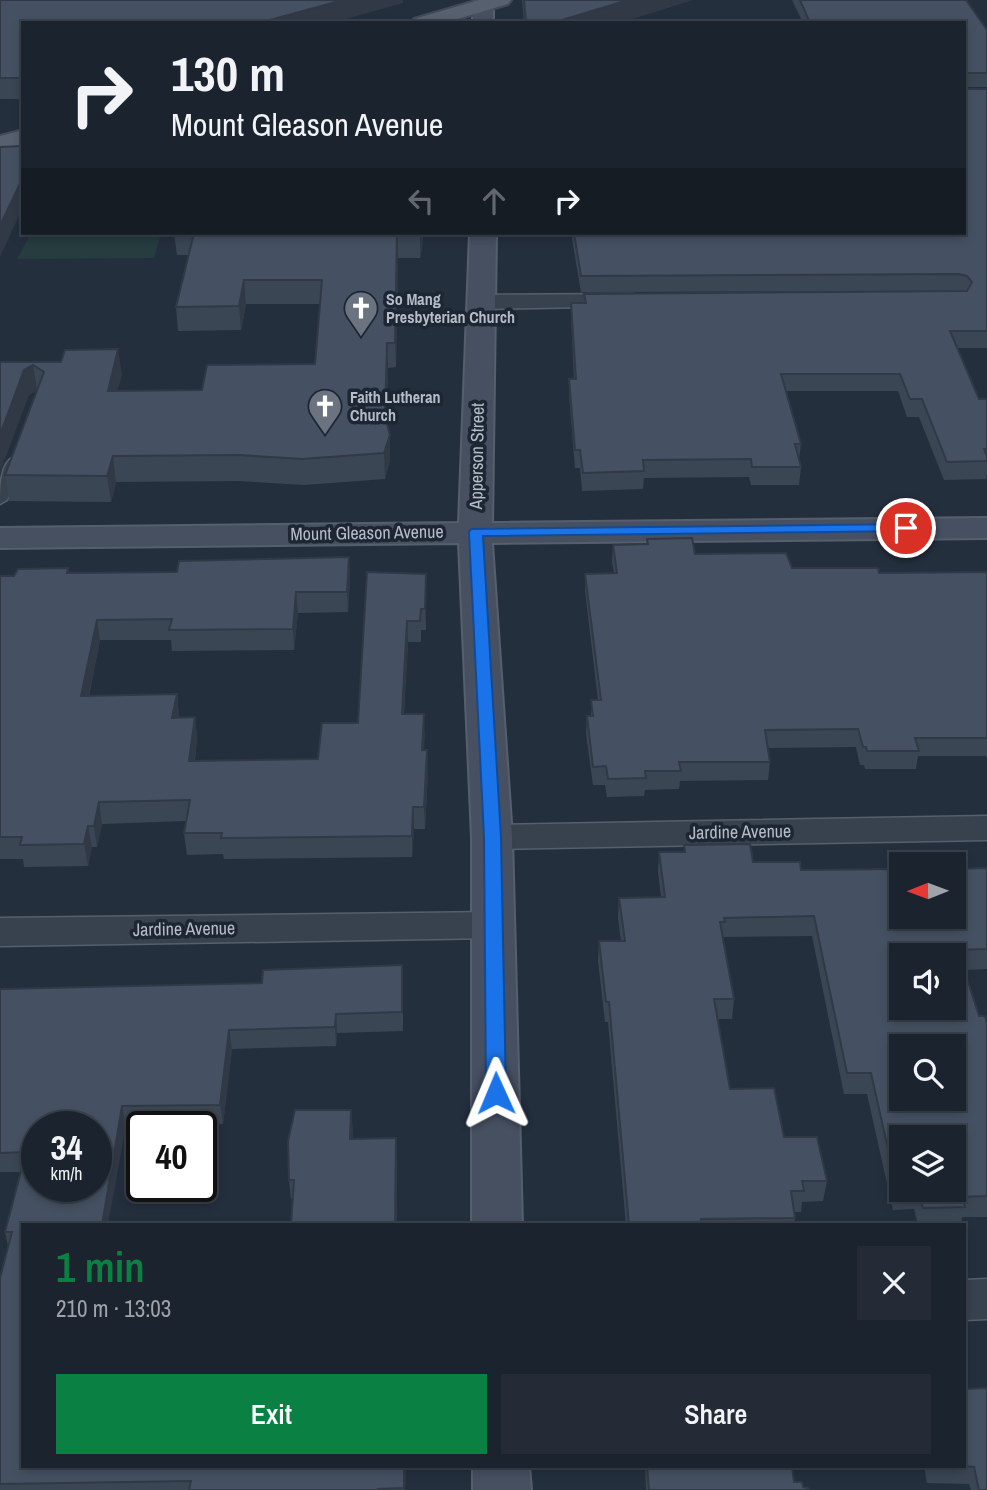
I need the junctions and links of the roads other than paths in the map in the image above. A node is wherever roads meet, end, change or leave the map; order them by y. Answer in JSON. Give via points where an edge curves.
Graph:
{"nodes":[{"id":1,"x":487,"y":7,"type":"edge"},
{"id":2,"x":429,"y":21,"type":"edge"},
{"id":3,"x":21,"y":138,"type":"edge"},
{"id":4,"x":0,"y":143,"type":"edge"},
{"id":5,"x":483,"y":235,"type":"edge"},
{"id":6,"x":663,"y":300,"type":"edge"},
{"id":7,"x":481,"y":302,"type":"junction"},
{"id":8,"x":19,"y":448,"type":"edge"},
{"id":9,"x":0,"y":500,"type":"edge"},
{"id":10,"x":987,"y":528,"type":"edge"},
{"id":11,"x":475,"y":532,"type":"junction"},
{"id":12,"x":0,"y":538,"type":"edge"},
{"id":13,"x":987,"y":828,"type":"edge"},
{"id":14,"x":492,"y":837,"type":"junction"},
{"id":15,"x":494,"y":925,"type":"junction"},
{"id":16,"x":0,"y":932,"type":"edge"},
{"id":17,"x":497,"y":1223,"type":"edge"},
{"id":18,"x":987,"y":1299,"type":"edge"},
{"id":19,"x":966,"y":1300,"type":"edge"},
{"id":20,"x":501,"y":1468,"type":"edge"},
{"id":21,"x":502,"y":1490,"type":"edge"}],
"edges":[{"from":1,"to":2,"type":"main road"},
{"from":3,"to":4,"type":"main road"},
{"from":5,"to":7,"type":"street","name":"Apperson Street"},
{"from":6,"to":7,"type":"street"},
{"from":7,"to":11,"type":"street","name":"Apperson Street"},
{"from":8,"to":9,"type":"lane"},
{"from":10,"to":11,"type":"street","name":"Mount Gleason Avenue"},
{"from":11,"to":12,"type":"street","name":"Mount Gleason Avenue"},
{"from":11,"to":14,"type":"street","name":"Apperson Street"},
{"from":13,"to":14,"type":"street","name":"Jardine Avenue"},
{"from":14,"to":15,"type":"street","name":"Apperson Street"},
{"from":15,"to":16,"type":"street","name":"Jardine Avenue"},
{"from":15,"to":17,"type":"street","name":"Apperson Street"},
{"from":18,"to":19,"type":"street"},
{"from":20,"to":21,"type":"street"}]}
